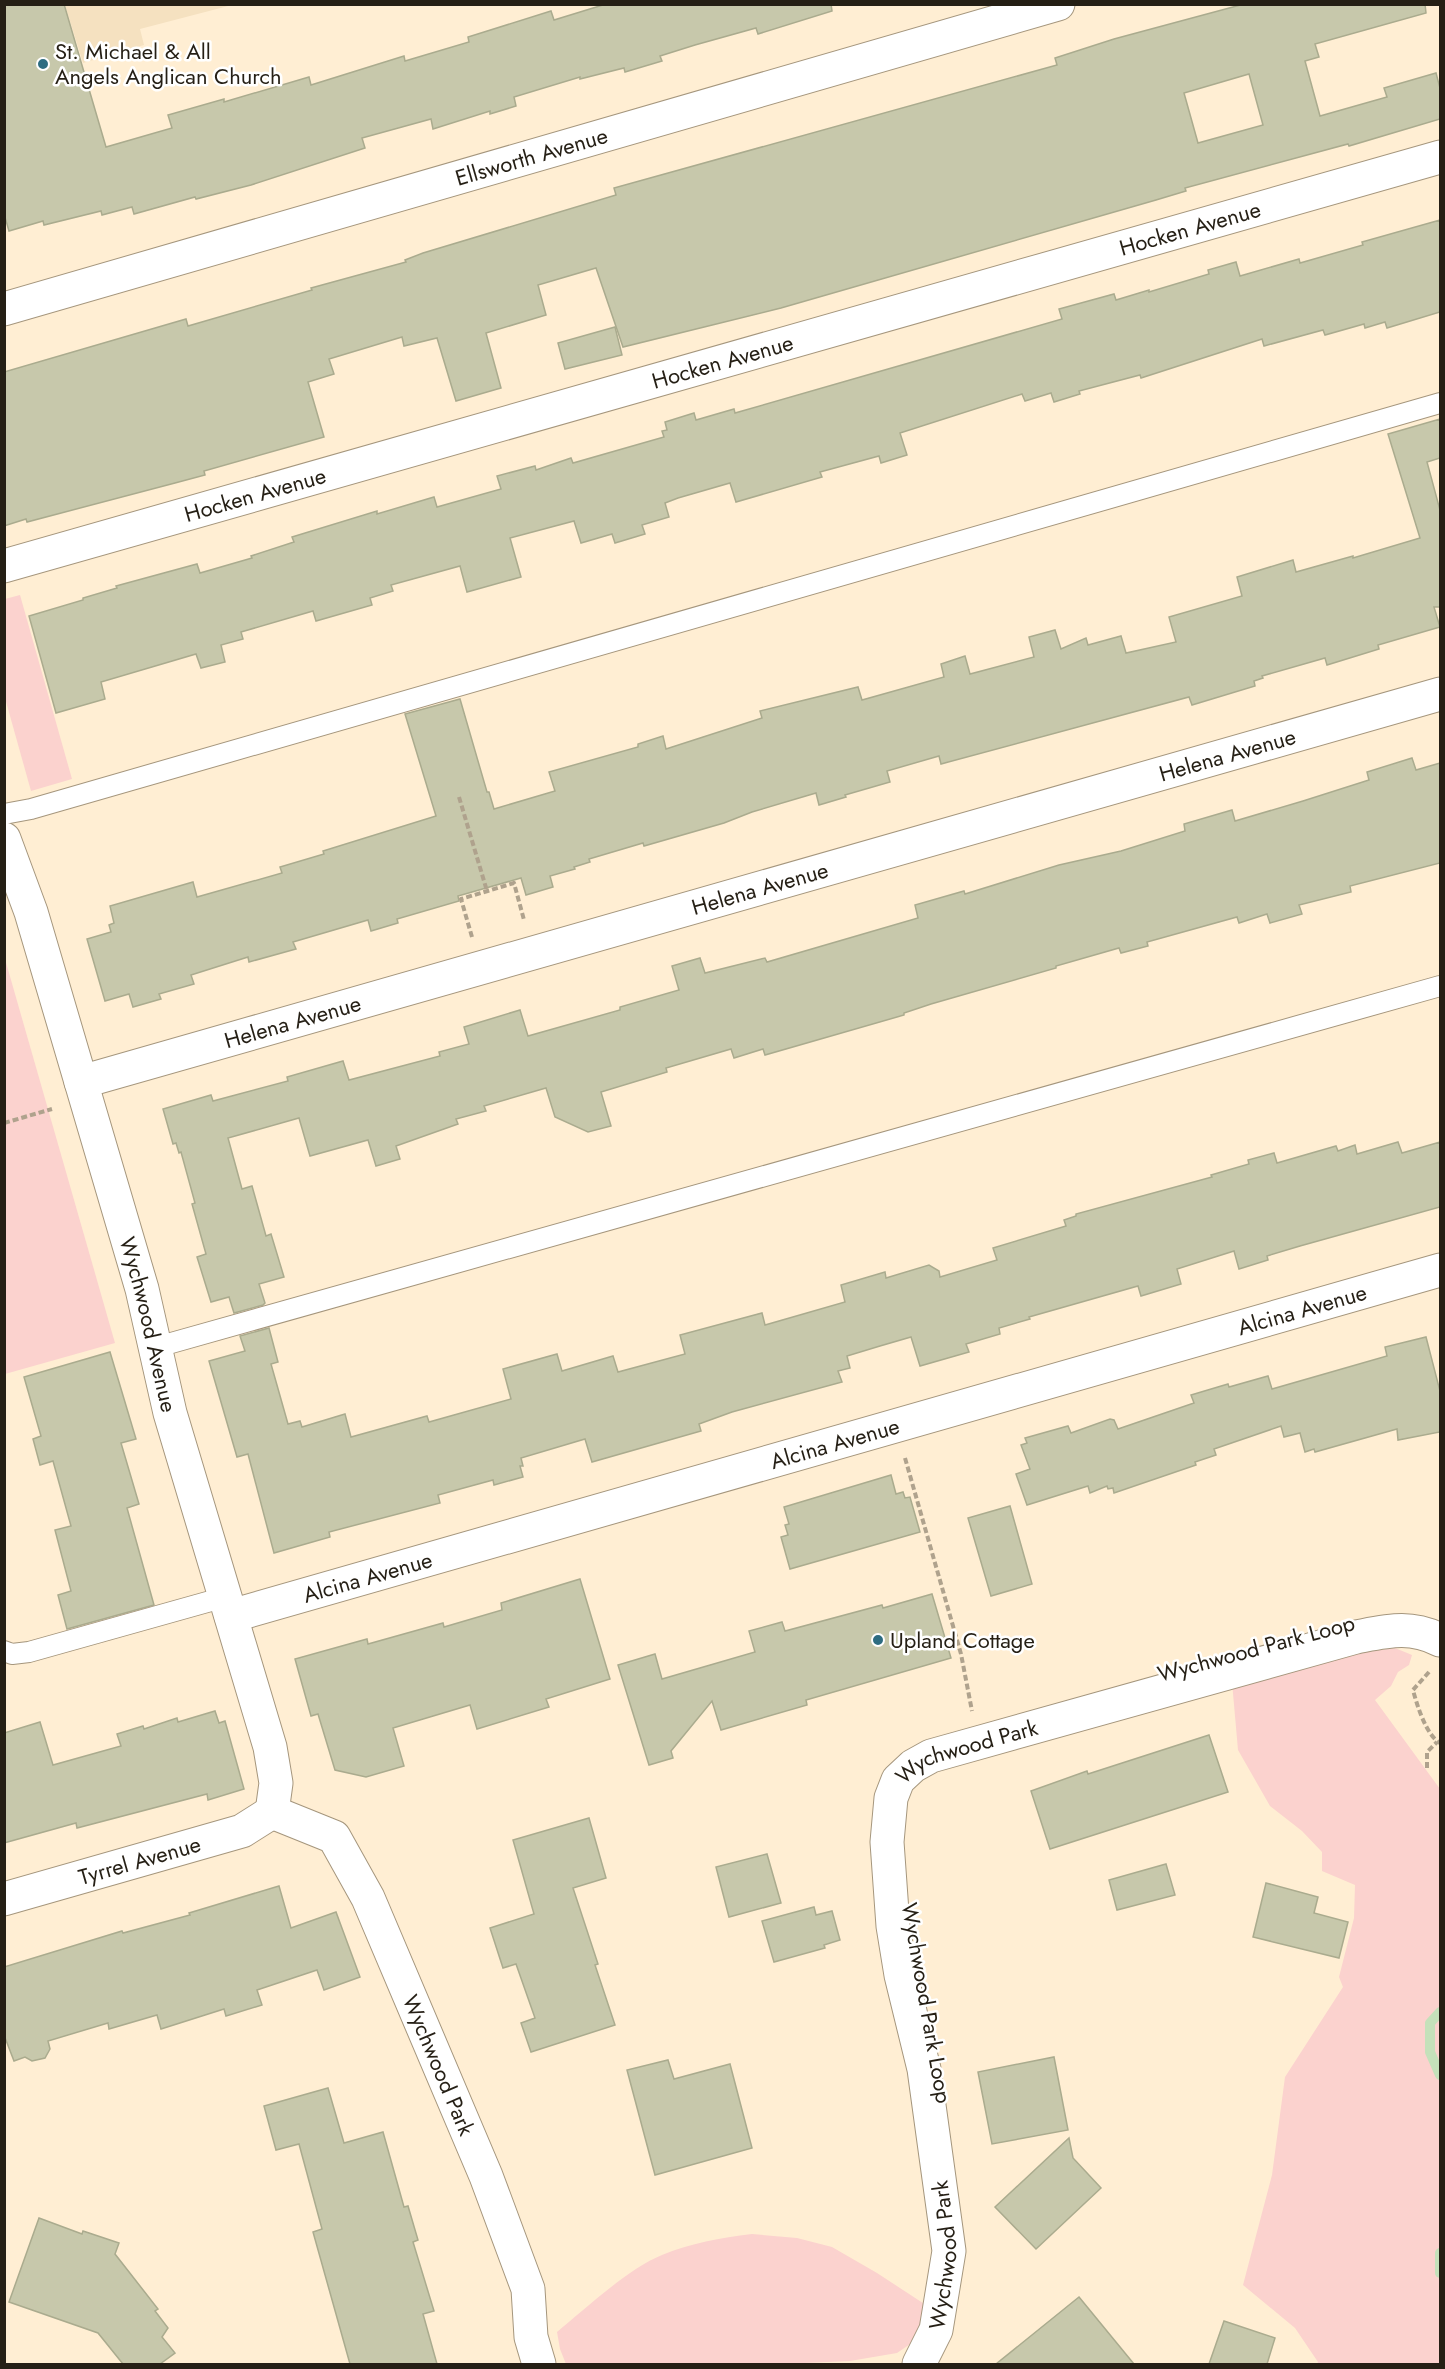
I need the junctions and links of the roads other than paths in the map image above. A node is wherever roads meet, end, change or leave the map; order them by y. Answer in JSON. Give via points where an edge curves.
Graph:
{"nodes":[{"id":1,"x":1058,"y":4,"type":"edge"},
{"id":2,"x":1440,"y":157,"type":"edge"},
{"id":3,"x":4,"y":309,"type":"edge"},
{"id":4,"x":1440,"y":403,"type":"edge"},
{"id":5,"x":4,"y":566,"type":"edge"},
{"id":6,"x":1440,"y":694,"type":"edge"},
{"id":7,"x":4,"y":814,"type":"edge"},
{"id":8,"x":4,"y":839,"type":"edge"},
{"id":9,"x":1440,"y":986,"type":"edge"},
{"id":10,"x":81,"y":1082,"type":"junction"},
{"id":11,"x":1440,"y":1270,"type":"edge"},
{"id":12,"x":157,"y":1347,"type":"junction"},
{"id":13,"x":228,"y":1606,"type":"junction"},
{"id":14,"x":4,"y":1651,"type":"edge"},
{"id":15,"x":1437,"y":1654,"type":"edge"},
{"id":16,"x":272,"y":1812,"type":"junction"},
{"id":17,"x":4,"y":1899,"type":"edge"},
{"id":18,"x":538,"y":2364,"type":"edge"},
{"id":19,"x":919,"y":2364,"type":"edge"}],
"edges":[{"from":1,"to":3,"type":"street","name":"Ellsworth Avenue"},
{"from":2,"to":5,"type":"street","name":"Hocken Avenue"},
{"from":4,"to":7,"type":"lane"},
{"from":6,"to":10,"type":"street","name":"Helena Avenue"},
{"from":8,"to":10,"type":"street","name":"Wychwood Avenue","via":[[31,912]]},
{"from":9,"to":12,"type":"lane"},
{"from":10,"to":12,"type":"street","name":"Wychwood Avenue"},
{"from":11,"to":13,"type":"street","name":"Alcina Avenue"},
{"from":12,"to":13,"type":"street","name":"Wychwood Avenue","via":[[170,1413]]},
{"from":13,"to":14,"type":"lane","via":[[29,1652]]},
{"from":13,"to":16,"type":"street","name":"Wychwood Avenue","via":[[270,1747],[276,1783]]},
{"from":15,"to":19,"type":"street","name":"Wychwood Park","via":[[1412,1629],[1356,1637],[931,1756],[898,1780],[891,1798],[887,1842],[893,1926],[924,2069],[949,2251],[936,2330]]},
{"from":16,"to":17,"type":"street","name":"Tyrrel Avenue","via":[[242,1831]]},
{"from":16,"to":18,"type":"street","name":"Wychwood Park","via":[[334,1837],[368,1898],[486,2176],[528,2289],[531,2337]]}]}
